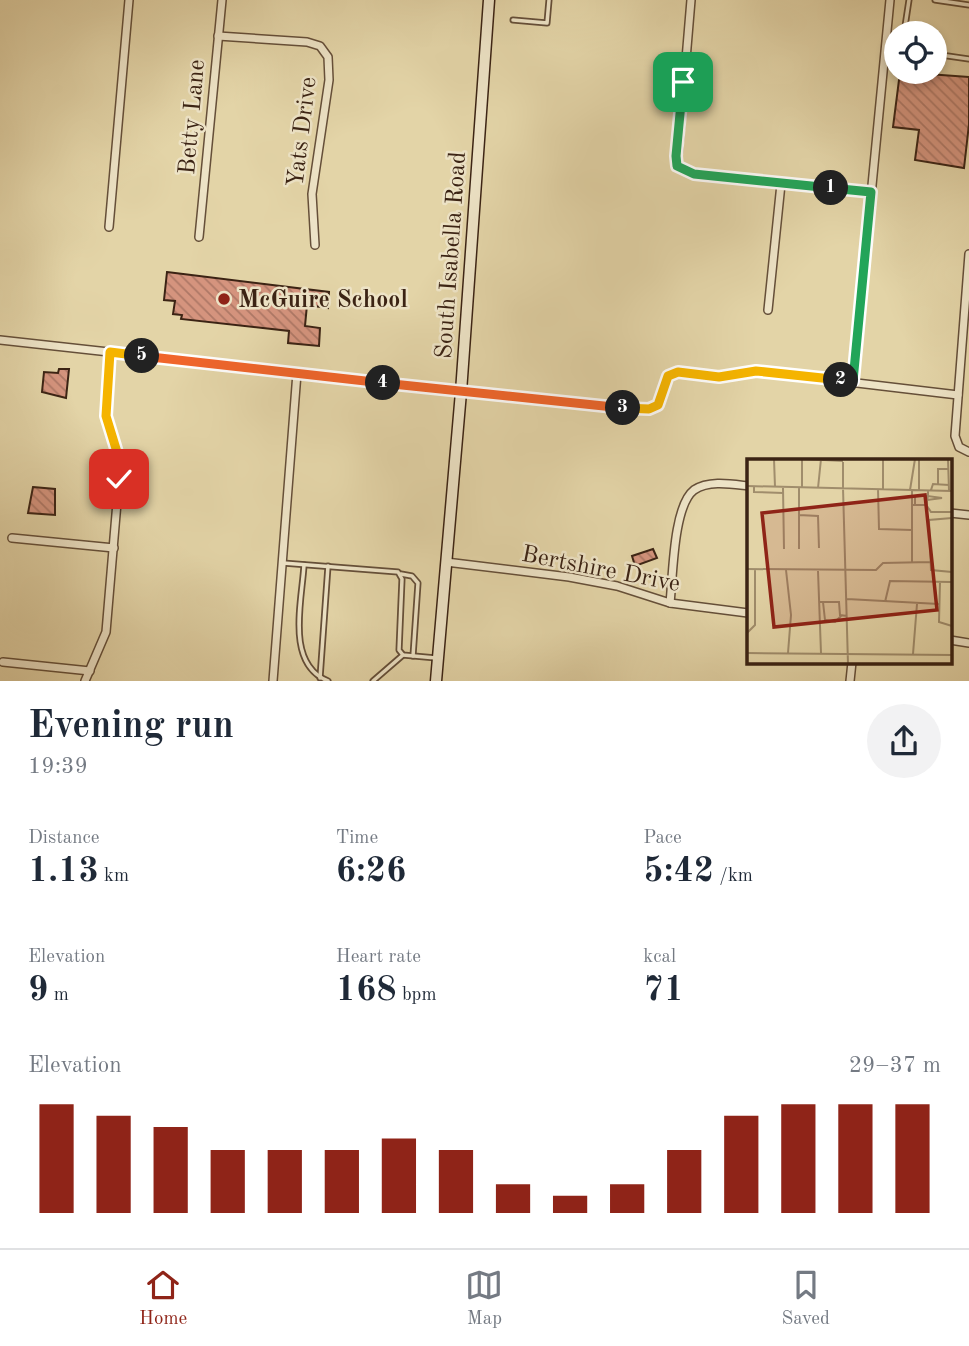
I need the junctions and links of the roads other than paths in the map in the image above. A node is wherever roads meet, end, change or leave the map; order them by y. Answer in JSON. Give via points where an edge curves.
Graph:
{"nodes":[{"id":1,"x":129,"y":0,"type":"edge"},
{"id":2,"x":222,"y":0,"type":"edge"},
{"id":3,"x":489,"y":0,"type":"edge"},
{"id":4,"x":549,"y":0,"type":"edge"},
{"id":5,"x":691,"y":0,"type":"edge"},
{"id":6,"x":890,"y":0,"type":"edge"},
{"id":7,"x":909,"y":0,"type":"edge"},
{"id":8,"x":935,"y":0,"type":"edge"},
{"id":9,"x":969,"y":5,"type":"edge"},
{"id":10,"x":513,"y":20,"type":"dead end"},
{"id":11,"x":888,"y":21,"type":"edge"},
{"id":12,"x":906,"y":21,"type":"edge"},
{"id":13,"x":218,"y":36,"type":"junction"},
{"id":14,"x":947,"y":56,"type":"edge"},
{"id":15,"x":884,"y":57,"type":"edge"},
{"id":16,"x":969,"y":59,"type":"edge"},
{"id":17,"x":781,"y":184,"type":"junction"},
{"id":18,"x":871,"y":192,"type":"junction"},
{"id":19,"x":109,"y":227,"type":"dead end"},
{"id":20,"x":199,"y":237,"type":"dead end"},
{"id":21,"x":315,"y":245,"type":"dead end"},
{"id":22,"x":969,"y":254,"type":"edge"},
{"id":23,"x":768,"y":310,"type":"dead end"},
{"id":24,"x":0,"y":340,"type":"edge"},
{"id":25,"x":110,"y":352,"type":"junction"},
{"id":26,"x":297,"y":373,"type":"junction"},
{"id":27,"x":853,"y":381,"type":"junction"},
{"id":28,"x":461,"y":391,"type":"junction"},
{"id":29,"x":958,"y":395,"type":"junction"},
{"id":30,"x":969,"y":452,"type":"edge"},
{"id":31,"x":747,"y":486,"type":"edge"},
{"id":32,"x":951,"y":513,"type":"edge"},
{"id":33,"x":969,"y":515,"type":"edge"},
{"id":34,"x":12,"y":538,"type":"dead end"},
{"id":35,"x":114,"y":548,"type":"junction"},
{"id":36,"x":446,"y":562,"type":"junction"},
{"id":37,"x":282,"y":563,"type":"junction"},
{"id":38,"x":304,"y":565,"type":"junction"},
{"id":39,"x":328,"y":566,"type":"junction"},
{"id":40,"x":401,"y":574,"type":"junction"},
{"id":41,"x":670,"y":603,"type":"junction"},
{"id":42,"x":747,"y":613,"type":"edge"},
{"id":43,"x":951,"y":640,"type":"edge"},
{"id":44,"x":969,"y":643,"type":"edge"},
{"id":45,"x":403,"y":655,"type":"junction"},
{"id":46,"x":413,"y":656,"type":"junction"},
{"id":47,"x":438,"y":659,"type":"junction"},
{"id":48,"x":3,"y":662,"type":"dead end"},
{"id":49,"x":90,"y":671,"type":"junction"},
{"id":50,"x":320,"y":678,"type":"junction"},
{"id":51,"x":85,"y":681,"type":"edge"},
{"id":52,"x":274,"y":681,"type":"edge"},
{"id":53,"x":328,"y":681,"type":"edge"},
{"id":54,"x":373,"y":681,"type":"edge"},
{"id":55,"x":436,"y":681,"type":"edge"}],
"edges":[{"from":1,"to":19,"type":"street"},
{"from":2,"to":13,"type":"street","name":"Betty Lane"},
{"from":3,"to":28,"type":"main road","name":"South Isabella Road"},
{"from":4,"to":10,"type":"lane","via":[[547,23]]},
{"from":5,"to":17,"type":"street","via":[[677,166],[694,174]]},
{"from":6,"to":11,"type":"street"},
{"from":7,"to":12,"type":"lane"},
{"from":8,"to":9,"type":"lane"},
{"from":13,"to":20,"type":"street","name":"Betty Lane"},
{"from":13,"to":21,"type":"street","name":"Yats Drive","via":[[307,42],[320,46],[328,57],[330,80],[312,194]]},
{"from":14,"to":16,"type":"lane"},
{"from":15,"to":18,"type":"street"},
{"from":17,"to":18,"type":"street"},
{"from":17,"to":23,"type":"street"},
{"from":18,"to":27,"type":"street"},
{"from":22,"to":29,"type":"street"},
{"from":24,"to":25,"type":"street"},
{"from":25,"to":26,"type":"street"},
{"from":25,"to":35,"type":"street","via":[[106,416],[119,464]]},
{"from":26,"to":28,"type":"street"},
{"from":26,"to":37,"type":"street"},
{"from":27,"to":28,"type":"street","via":[[756,371],[719,377],[678,372],[668,376],[658,405],[649,409]]},
{"from":27,"to":29,"type":"street"},
{"from":28,"to":36,"type":"main road","name":"South Isabella Road"},
{"from":29,"to":30,"type":"street","via":[[955,436],[959,447]]},
{"from":31,"to":41,"type":"street","via":[[712,484],[692,491],[684,501]]},
{"from":32,"to":33,"type":"street"},
{"from":34,"to":35,"type":"street"},
{"from":35,"to":49,"type":"street","via":[[106,632]]},
{"from":36,"to":41,"type":"street","name":"Bertshire Drive","via":[[617,586]]},
{"from":36,"to":47,"type":"main road","name":"South Isabella Road"},
{"from":37,"to":38,"type":"lane"},
{"from":37,"to":52,"type":"street"},
{"from":38,"to":39,"type":"lane"},
{"from":38,"to":50,"type":"lane","via":[[300,649],[307,668]]},
{"from":39,"to":40,"type":"lane"},
{"from":39,"to":50,"type":"lane"},
{"from":40,"to":45,"type":"lane","via":[[398,640]]},
{"from":40,"to":46,"type":"lane","via":[[418,583]]},
{"from":41,"to":42,"type":"street","name":"Bertshire Drive"},
{"from":43,"to":44,"type":"street"},
{"from":45,"to":46,"type":"lane"},
{"from":45,"to":54,"type":"lane"},
{"from":46,"to":47,"type":"lane"},
{"from":47,"to":55,"type":"main road","name":"South Isabella Road"},
{"from":48,"to":49,"type":"street"},
{"from":49,"to":51,"type":"street"},
{"from":50,"to":53,"type":"lane"}]}
